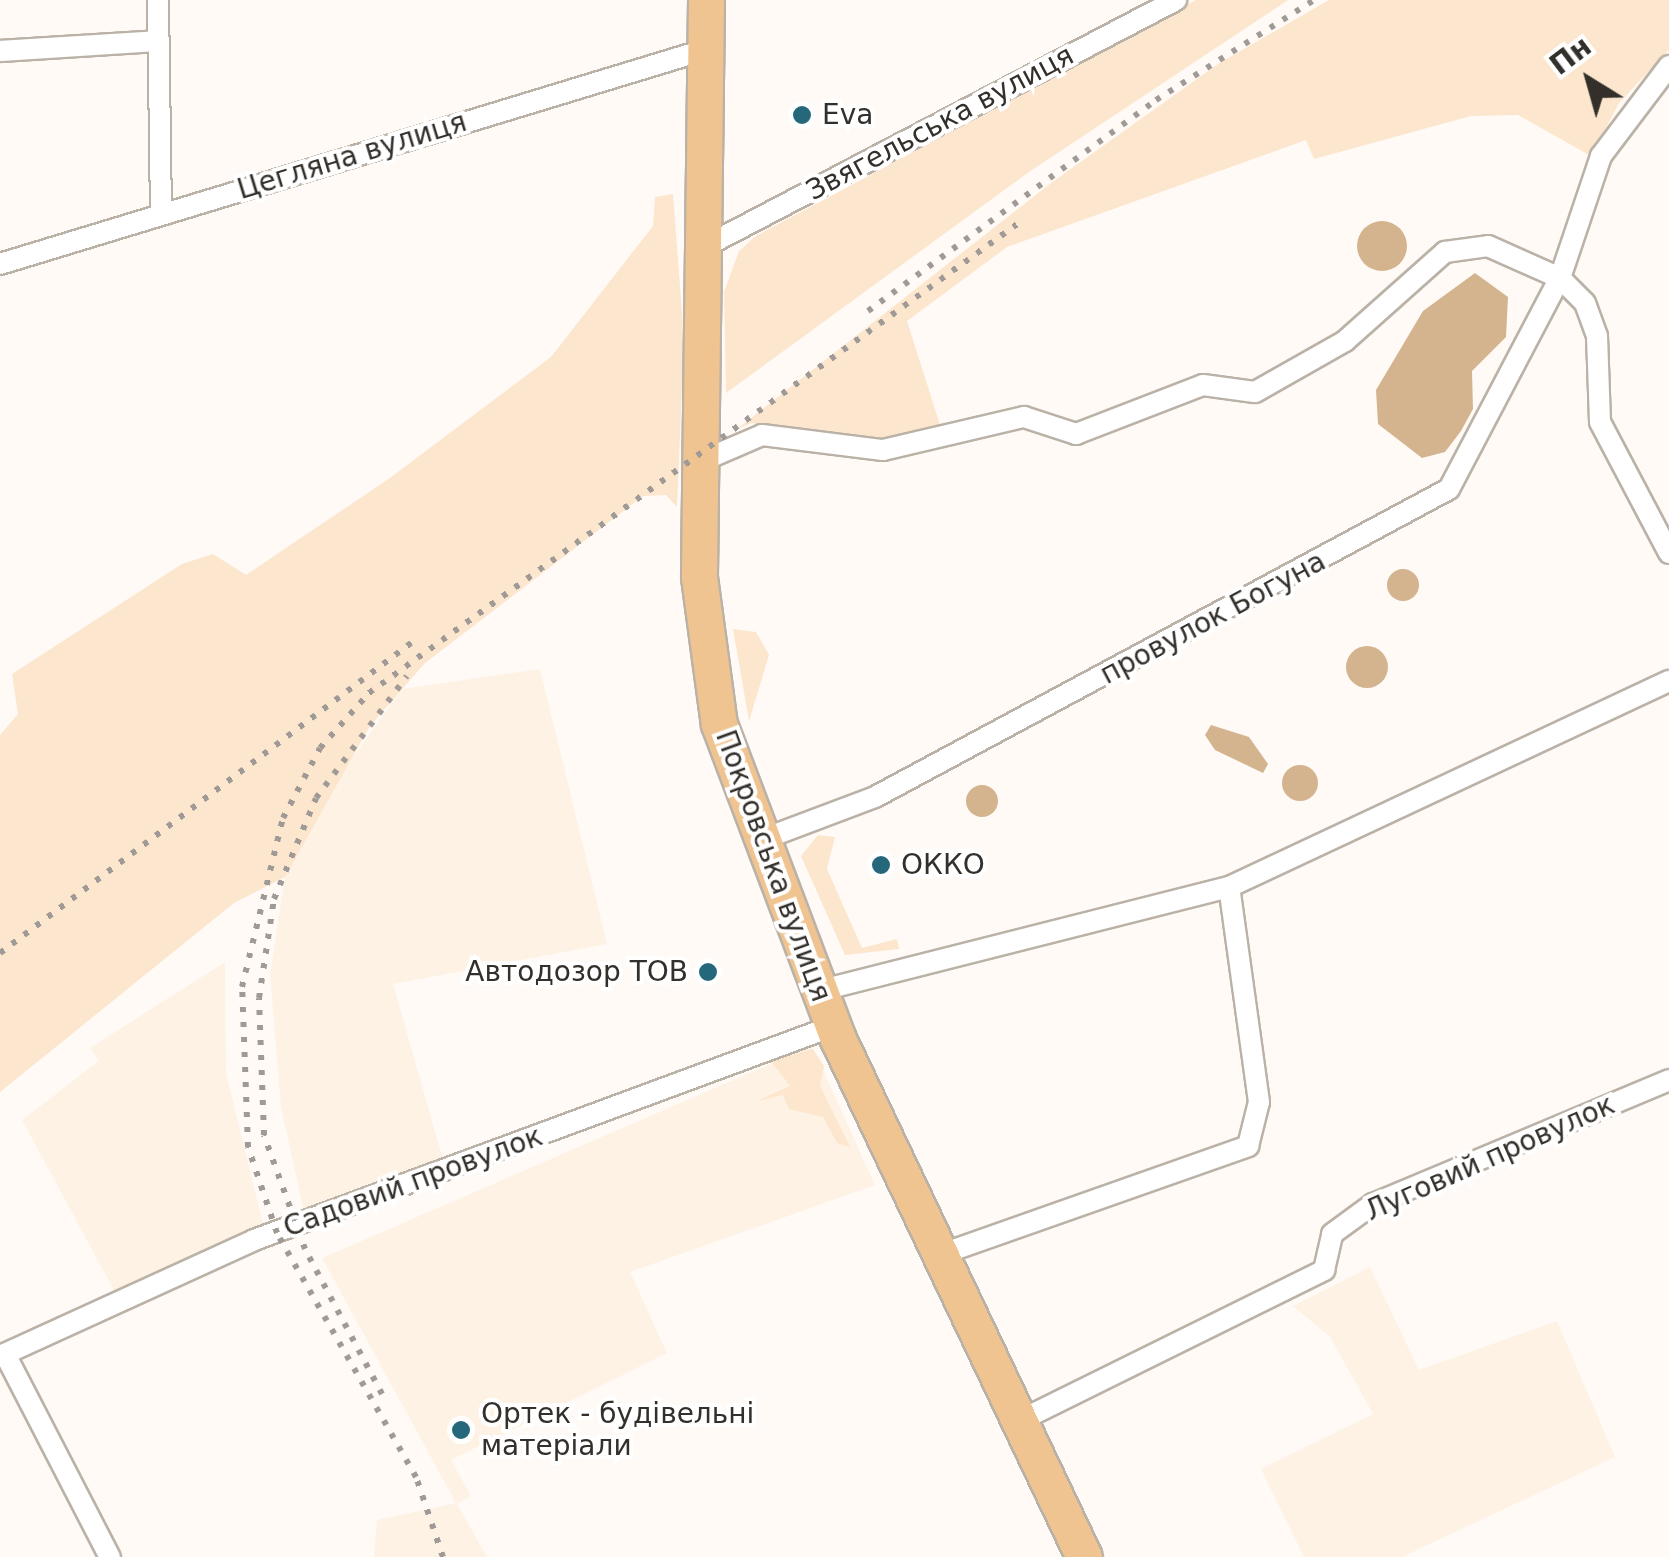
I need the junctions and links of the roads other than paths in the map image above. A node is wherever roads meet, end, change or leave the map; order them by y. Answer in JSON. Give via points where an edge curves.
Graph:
{"nodes":[{"id":1,"x":158,"y":0,"type":"edge"},
{"id":2,"x":706,"y":0,"type":"edge"},
{"id":3,"x":1175,"y":0,"type":"edge"},
{"id":4,"x":159,"y":41,"type":"junction"},
{"id":5,"x":704,"y":50,"type":"junction"},
{"id":6,"x":0,"y":51,"type":"edge"},
{"id":7,"x":1669,"y":66,"type":"edge"},
{"id":8,"x":161,"y":212,"type":"junction"},
{"id":9,"x":704,"y":247,"type":"junction"},
{"id":10,"x":0,"y":264,"type":"edge"},
{"id":11,"x":1560,"y":278,"type":"junction"},
{"id":12,"x":704,"y":460,"type":"junction"},
{"id":13,"x":1669,"y":553,"type":"edge"},
{"id":14,"x":1669,"y":681,"type":"edge"},
{"id":15,"x":758,"y":841,"type":"junction"},
{"id":16,"x":1228,"y":887,"type":"junction"},
{"id":17,"x":818,"y":991,"type":"junction"},
{"id":18,"x":833,"y":1026,"type":"junction"},
{"id":19,"x":1669,"y":1080,"type":"edge"},
{"id":20,"x":939,"y":1255,"type":"junction"},
{"id":21,"x":2,"y":1355,"type":"edge"},
{"id":22,"x":1017,"y":1422,"type":"junction"},
{"id":23,"x":110,"y":1557,"type":"edge"},
{"id":24,"x":1084,"y":1557,"type":"edge"}],
"edges":[{"from":1,"to":4,"type":"street"},
{"from":2,"to":5,"type":"highway","name":"Покровська вулиця"},
{"from":3,"to":9,"type":"street","name":"Звягельська вулиця"},
{"from":4,"to":6,"type":"street"},
{"from":4,"to":8,"type":"street"},
{"from":5,"to":8,"type":"street","name":"Цегляна вулиця"},
{"from":5,"to":9,"type":"highway","name":"Покровська вулиця"},
{"from":7,"to":11,"type":"street","name":"провулок Богуна","via":[[1601,156]]},
{"from":8,"to":10,"type":"street","name":"Цегляна вулиця"},
{"from":9,"to":12,"type":"highway","name":"Покровська вулиця"},
{"from":11,"to":12,"type":"street","via":[[1488,246],[1445,252],[1296,375],[1255,392],[1203,385],[1076,434],[1024,418],[883,450],[762,434]]},
{"from":11,"to":13,"type":"street","via":[[1585,303],[1597,336],[1600,422]]},
{"from":11,"to":15,"type":"street","name":"провулок Богуна","via":[[1449,489],[875,797]]},
{"from":12,"to":15,"type":"highway","name":"Покровська вулиця","via":[[705,650]]},
{"from":14,"to":16,"type":"street"},
{"from":15,"to":17,"type":"highway","name":"Покровська вулиця"},
{"from":16,"to":17,"type":"street"},
{"from":16,"to":20,"type":"street","via":[[1259,1102],[1248,1146]]},
{"from":17,"to":18,"type":"highway","name":"Покровська вулиця"},
{"from":18,"to":20,"type":"highway","name":"Покровська вулиця"},
{"from":18,"to":21,"type":"street","name":"Садовий провулок","via":[[254,1240]]},
{"from":19,"to":22,"type":"street","name":"Луговий провулок","via":[[1373,1204],[1332,1234],[1324,1270]]},
{"from":20,"to":22,"type":"highway","name":"Покровська вулиця"},
{"from":21,"to":23,"type":"street"},
{"from":22,"to":24,"type":"highway","name":"Покровська вулиця"}]}
